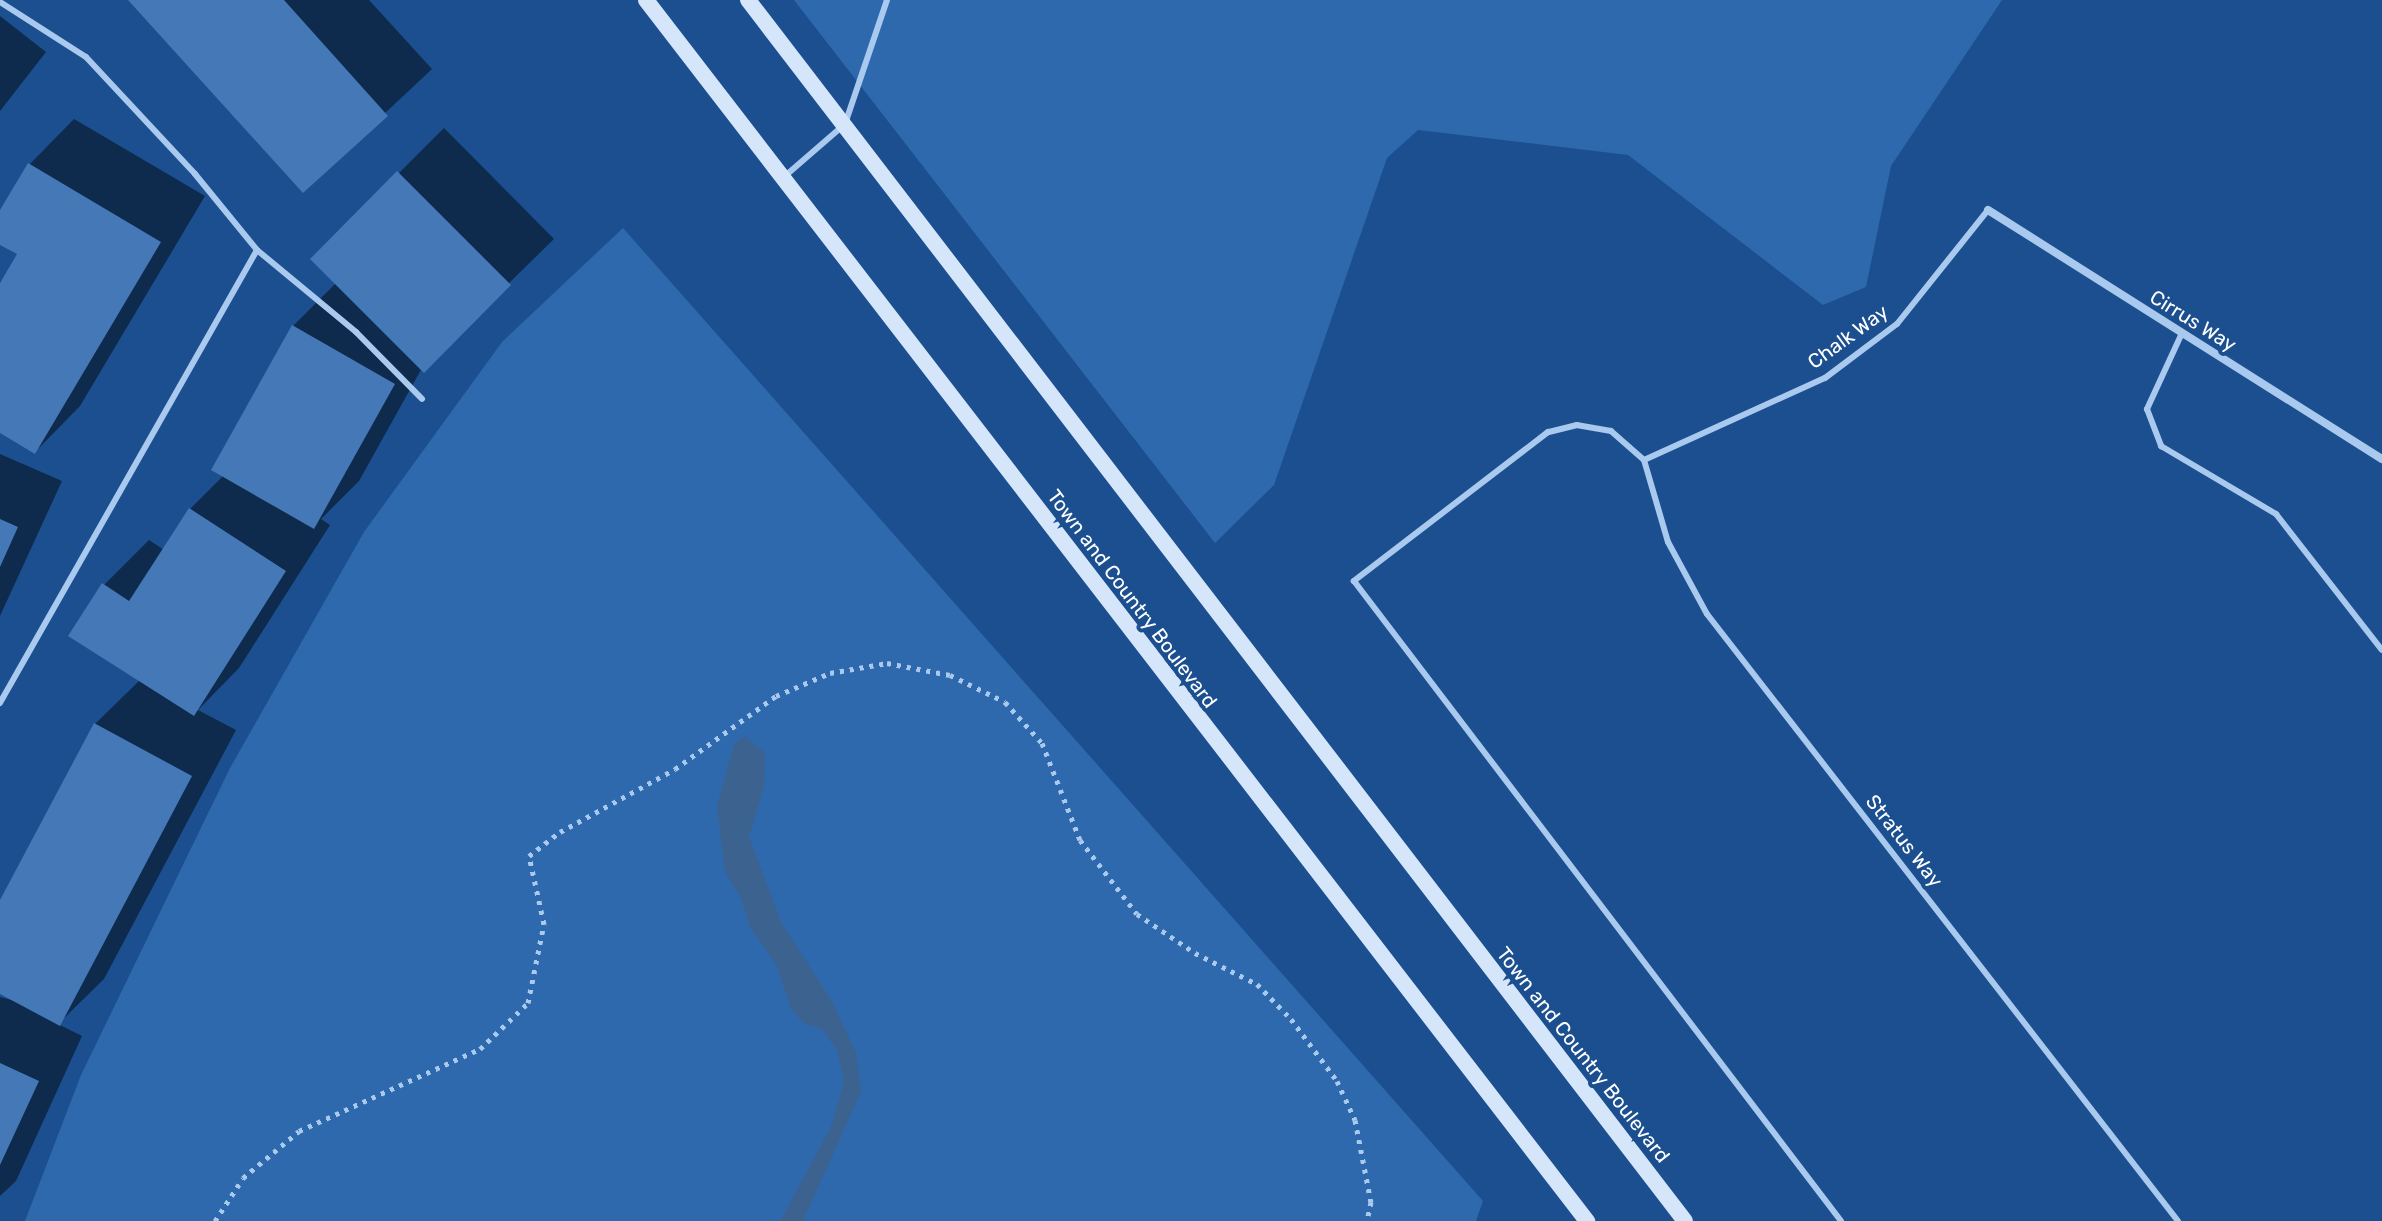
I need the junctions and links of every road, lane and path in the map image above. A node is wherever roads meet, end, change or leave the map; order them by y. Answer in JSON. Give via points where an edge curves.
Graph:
{"nodes":[{"id":1,"x":646,"y":0,"type":"edge"},
{"id":2,"x":748,"y":0,"type":"edge"},
{"id":3,"x":887,"y":0,"type":"edge"},
{"id":4,"x":0,"y":2,"type":"edge"},
{"id":5,"x":845,"y":124,"type":"junction"},
{"id":6,"x":785,"y":176,"type":"junction"},
{"id":7,"x":1988,"y":210,"type":"joint"},
{"id":8,"x":257,"y":250,"type":"junction"},
{"id":9,"x":2182,"y":333,"type":"junction"},
{"id":10,"x":422,"y":399,"type":"dead end"},
{"id":11,"x":2382,"y":459,"type":"edge"},
{"id":12,"x":1644,"y":460,"type":"junction"},
{"id":13,"x":2382,"y":650,"type":"edge"},
{"id":14,"x":0,"y":703,"type":"edge"},
{"id":15,"x":215,"y":1221,"type":"edge"},
{"id":16,"x":1367,"y":1221,"type":"edge"},
{"id":17,"x":1587,"y":1221,"type":"edge"},
{"id":18,"x":1685,"y":1221,"type":"edge"},
{"id":19,"x":1841,"y":1221,"type":"edge"},
{"id":20,"x":2178,"y":1221,"type":"edge"}],
"edges":[{"from":1,"to":6,"type":"main road","name":"Town and Country Boulevard"},
{"from":2,"to":5,"type":"main road","name":"Town and Country Boulevard"},
{"from":3,"to":5,"type":"lane"},
{"from":4,"to":8,"type":"lane","via":[[86,57]]},
{"from":5,"to":6,"type":"lane"},
{"from":5,"to":18,"type":"main road","name":"Town and Country Boulevard"},
{"from":6,"to":17,"type":"main road","name":"Town and Country Boulevard"},
{"from":7,"to":9,"type":"street","name":"Cirrus Way"},
{"from":7,"to":12,"type":"lane","name":"Chalk Way","via":[[1897,324],[1825,378]]},
{"from":8,"to":10,"type":"lane","via":[[356,332]]},
{"from":8,"to":14,"type":"lane"},
{"from":9,"to":11,"type":"street","name":"Cirrus Way"},
{"from":9,"to":13,"type":"lane","via":[[2147,409],[2161,446],[2276,514]]},
{"from":12,"to":19,"type":"lane","via":[[1611,431],[1577,425],[1548,432],[1354,581]]},
{"from":12,"to":20,"type":"lane","name":"Stratus Way","via":[[1668,542],[1707,614]]},
{"from":15,"to":16,"type":"path","via":[[243,1178],[299,1131],[480,1049],[521,1011],[538,969],[544,924],[529,856],[560,832],[675,769],[776,696],[830,673],[887,663],[950,675],[1005,702],[1042,743],[1080,840],[1137,914],[1195,953],[1257,984],[1291,1019],[1337,1081],[1355,1120],[1371,1202]]}]}
